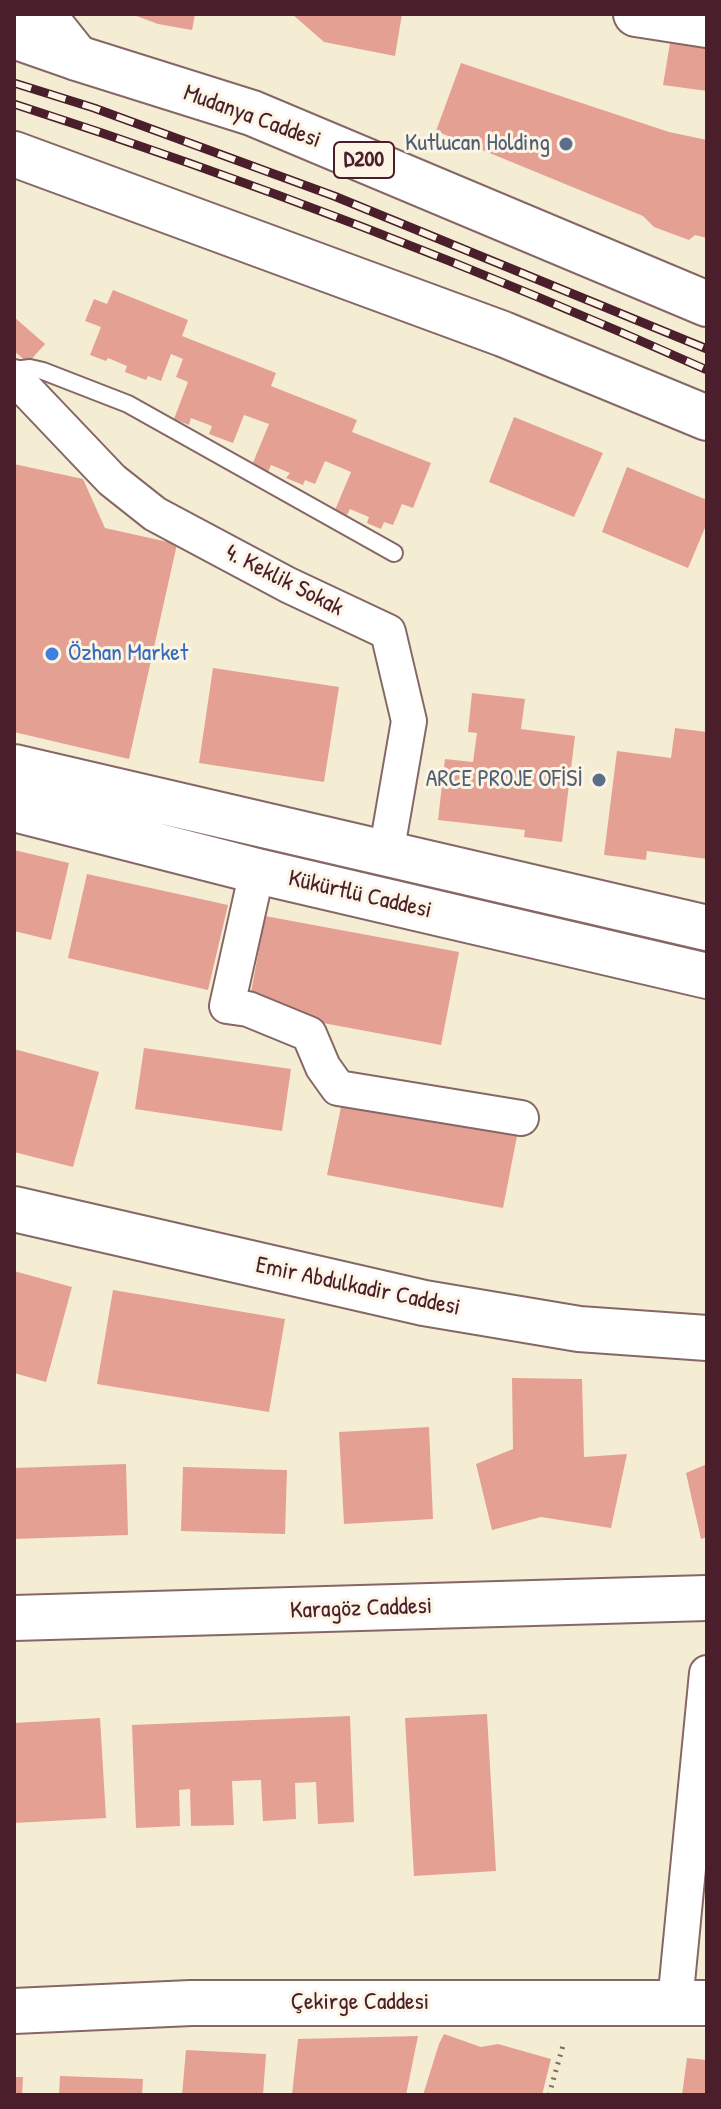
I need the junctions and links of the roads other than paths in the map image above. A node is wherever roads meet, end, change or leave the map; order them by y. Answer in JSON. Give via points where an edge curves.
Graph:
{"nodes":[{"id":1,"x":42,"y":14,"type":"edge"},
{"id":2,"x":636,"y":14,"type":"edge"},
{"id":3,"x":707,"y":25,"type":"edge"},
{"id":4,"x":14,"y":36,"type":"edge"},
{"id":5,"x":77,"y":58,"type":"junction"},
{"id":6,"x":14,"y":154,"type":"edge"},
{"id":7,"x":707,"y":304,"type":"edge"},
{"id":8,"x":14,"y":370,"type":"edge"},
{"id":9,"x":14,"y":377,"type":"edge"},
{"id":10,"x":707,"y":418,"type":"edge"},
{"id":11,"x":394,"y":553,"type":"dead end"},
{"id":12,"x":14,"y":767,"type":"edge"},
{"id":13,"x":14,"y":809,"type":"edge"},
{"id":14,"x":386,"y":854,"type":"junction"},
{"id":15,"x":257,"y":871,"type":"junction"},
{"id":16,"x":707,"y":928,"type":"edge"},
{"id":17,"x":707,"y":976,"type":"edge"},
{"id":18,"x":521,"y":1118,"type":"dead end"},
{"id":19,"x":14,"y":1209,"type":"edge"},
{"id":20,"x":707,"y":1338,"type":"edge"},
{"id":21,"x":707,"y":1598,"type":"edge"},
{"id":22,"x":14,"y":1618,"type":"edge"},
{"id":23,"x":707,"y":1673,"type":"edge"},
{"id":24,"x":691,"y":2003,"type":"edge"},
{"id":25,"x":14,"y":2011,"type":"edge"}],
"edges":[{"from":1,"to":5,"type":"main road"},
{"from":2,"to":3,"type":"main road"},
{"from":4,"to":5,"type":"main road","name":"Mudanya Caddesi","number":"D200"},
{"from":5,"to":7,"type":"main road","name":"Mudanya Caddesi","number":"D200","via":[[252,113]]},
{"from":6,"to":10,"type":"main road","via":[[503,334]]},
{"from":8,"to":11,"type":"lane","via":[[43,371],[128,404]]},
{"from":9,"to":14,"type":"street","name":"4. Keklik Sokak","via":[[112,480],[155,514],[388,632],[409,721]]},
{"from":12,"to":14,"type":"main road","name":"Kükürtlü Caddesi"},
{"from":13,"to":15,"type":"main road","name":"Kükürtlü Caddesi"},
{"from":14,"to":16,"type":"main road","name":"Kükürtlü Caddesi"},
{"from":15,"to":17,"type":"main road","name":"Kükürtlü Caddesi"},
{"from":15,"to":18,"type":"street","via":[[227,1006],[309,1034],[338,1088]]},
{"from":19,"to":20,"type":"main road","name":"Emir Abdulkadir Caddesi","via":[[424,1303],[579,1329]]},
{"from":21,"to":22,"type":"main road","name":"Karagöz Caddesi"},
{"from":23,"to":24,"type":"street"},
{"from":24,"to":25,"type":"main road","name":"Çekirge Caddesi","via":[[191,2003]]}]}
